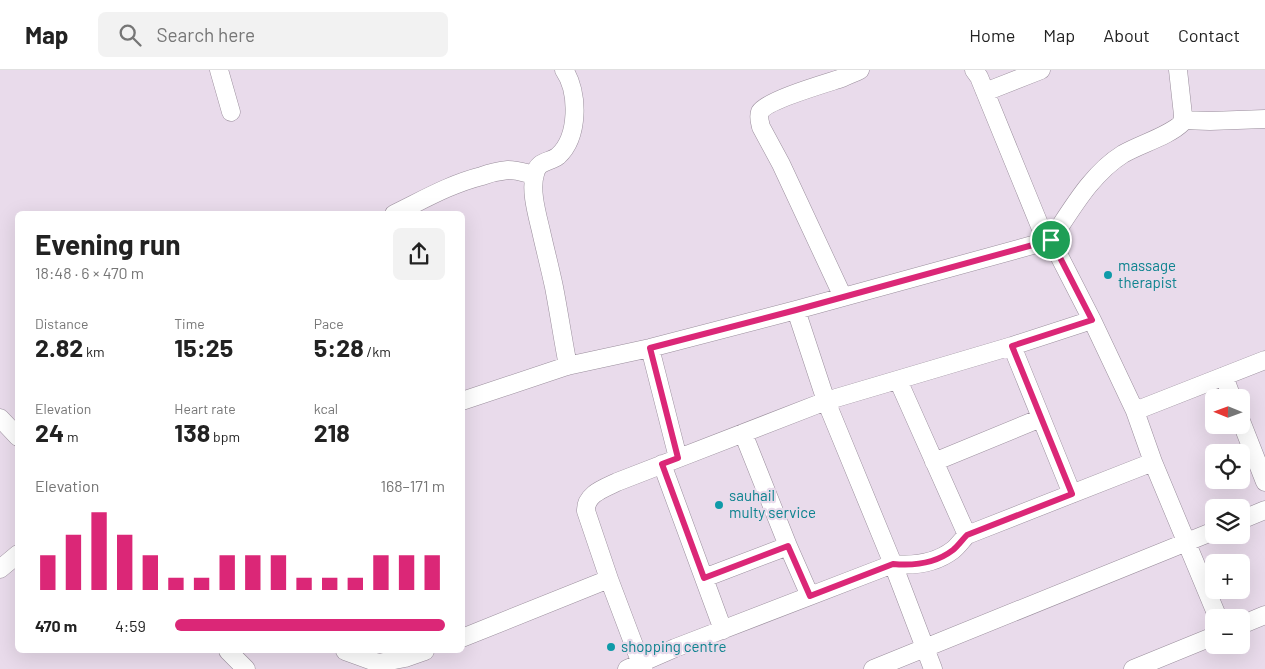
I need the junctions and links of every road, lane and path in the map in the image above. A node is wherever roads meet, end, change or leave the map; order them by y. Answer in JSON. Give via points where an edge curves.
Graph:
{"nodes":[{"id":1,"x":220,"y":70,"type":"edge"},
{"id":2,"x":564,"y":70,"type":"edge"},
{"id":3,"x":860,"y":70,"type":"edge"},
{"id":4,"x":866,"y":70,"type":"edge"},
{"id":5,"x":874,"y":70,"type":"edge"},
{"id":6,"x":974,"y":70,"type":"edge"},
{"id":7,"x":1041,"y":70,"type":"edge"},
{"id":8,"x":1178,"y":70,"type":"edge"},
{"id":9,"x":985,"y":92,"type":"junction"},
{"id":10,"x":231,"y":112,"type":"dead end"},
{"id":11,"x":1265,"y":119,"type":"edge"},
{"id":12,"x":1182,"y":120,"type":"junction"},
{"id":13,"x":534,"y":175,"type":"junction"},
{"id":14,"x":400,"y":211,"type":"edge"},
{"id":15,"x":1049,"y":241,"type":"junction"},
{"id":16,"x":842,"y":297,"type":"junction"},
{"id":17,"x":796,"y":310,"type":"junction"},
{"id":18,"x":1092,"y":320,"type":"junction"},
{"id":19,"x":1012,"y":346,"type":"junction"},
{"id":20,"x":650,"y":348,"type":"junction"},
{"id":21,"x":1265,"y":360,"type":"edge"},
{"id":22,"x":568,"y":366,"type":"junction"},
{"id":23,"x":1224,"y":376,"type":"junction"},
{"id":24,"x":898,"y":380,"type":"junction"},
{"id":25,"x":1229,"y":389,"type":"edge"},
{"id":26,"x":465,"y":399,"type":"edge"},
{"id":27,"x":826,"y":401,"type":"junction"},
{"id":28,"x":1135,"y":412,"type":"junction"},
{"id":29,"x":0,"y":418,"type":"edge"},
{"id":30,"x":1041,"y":418,"type":"junction"},
{"id":31,"x":15,"y":433,"type":"edge"},
{"id":32,"x":743,"y":433,"type":"junction"},
{"id":33,"x":1246,"y":434,"type":"edge"},
{"id":34,"x":670,"y":461,"type":"junction"},
{"id":35,"x":934,"y":462,"type":"junction"},
{"id":36,"x":1153,"y":462,"type":"junction"},
{"id":37,"x":1265,"y":482,"type":"edge"},
{"id":38,"x":1072,"y":494,"type":"junction"},
{"id":39,"x":1265,"y":510,"type":"edge"},
{"id":40,"x":1250,"y":516,"type":"edge"},
{"id":41,"x":967,"y":535,"type":"junction"},
{"id":42,"x":1205,"y":535,"type":"edge"},
{"id":43,"x":1186,"y":542,"type":"junction"},
{"id":44,"x":788,"y":546,"type":"junction"},
{"id":45,"x":15,"y":557,"type":"edge"},
{"id":46,"x":893,"y":564,"type":"junction"},
{"id":47,"x":0,"y":570,"type":"edge"},
{"id":48,"x":704,"y":578,"type":"junction"},
{"id":49,"x":609,"y":579,"type":"junction"},
{"id":50,"x":810,"y":596,"type":"junction"},
{"id":51,"x":1214,"y":609,"type":"edge"},
{"id":52,"x":1265,"y":615,"type":"edge"},
{"id":53,"x":1250,"y":621,"type":"edge"},
{"id":54,"x":722,"y":630,"type":"junction"},
{"id":55,"x":465,"y":637,"type":"edge"},
{"id":56,"x":1205,"y":640,"type":"edge"},
{"id":57,"x":925,"y":647,"type":"junction"},
{"id":58,"x":230,"y":653,"type":"edge"},
{"id":59,"x":350,"y":653,"type":"edge"},
{"id":60,"x":419,"y":653,"type":"edge"},
{"id":61,"x":637,"y":667,"type":"edge"},
{"id":62,"x":246,"y":669,"type":"edge"},
{"id":63,"x":873,"y":669,"type":"edge"},
{"id":64,"x":933,"y":669,"type":"edge"},
{"id":65,"x":1133,"y":669,"type":"edge"}],
"edges":[{"from":1,"to":10,"type":"street"},
{"from":2,"to":13,"type":"street","via":[[574,94],[574,127],[557,156],[545,161]]},
{"from":3,"to":16,"type":"street","via":[[772,103],[759,116]]},
{"from":4,"to":5,"type":"street"},
{"from":6,"to":9,"type":"street"},
{"from":7,"to":9,"type":"street"},
{"from":8,"to":12,"type":"street"},
{"from":9,"to":15,"type":"street"},
{"from":11,"to":12,"type":"street"},
{"from":12,"to":15,"type":"street","via":[[1174,129],[1125,153],[1100,172]]},
{"from":13,"to":14,"type":"street","via":[[508,170],[491,173],[465,180]]},
{"from":13,"to":22,"type":"street","via":[[536,211]]},
{"from":15,"to":16,"type":"street"},
{"from":15,"to":18,"type":"street"},
{"from":16,"to":17,"type":"street"},
{"from":17,"to":20,"type":"street"},
{"from":17,"to":27,"type":"street"},
{"from":18,"to":19,"type":"street"},
{"from":18,"to":28,"type":"street"},
{"from":19,"to":24,"type":"street"},
{"from":19,"to":30,"type":"street"},
{"from":20,"to":22,"type":"street"},
{"from":20,"to":34,"type":"street"},
{"from":21,"to":23,"type":"street"},
{"from":22,"to":26,"type":"street"},
{"from":23,"to":25,"type":"street"},
{"from":23,"to":28,"type":"street"},
{"from":24,"to":27,"type":"street"},
{"from":24,"to":35,"type":"street"},
{"from":27,"to":32,"type":"street"},
{"from":27,"to":46,"type":"street"},
{"from":28,"to":36,"type":"street"},
{"from":29,"to":31,"type":"street"},
{"from":30,"to":35,"type":"street"},
{"from":30,"to":38,"type":"street"},
{"from":32,"to":34,"type":"street"},
{"from":32,"to":44,"type":"street"},
{"from":33,"to":37,"type":"street"},
{"from":34,"to":48,"type":"street"},
{"from":34,"to":49,"type":"street","via":[[617,482],[590,497],[586,511]]},
{"from":35,"to":41,"type":"street"},
{"from":36,"to":38,"type":"street"},
{"from":36,"to":43,"type":"street"},
{"from":38,"to":41,"type":"street"},
{"from":39,"to":40,"type":"street"},
{"from":41,"to":46,"type":"street","via":[[954,549],[932,560],[906,566]]},
{"from":42,"to":43,"type":"street"},
{"from":43,"to":51,"type":"street"},
{"from":43,"to":57,"type":"street"},
{"from":44,"to":48,"type":"street"},
{"from":44,"to":50,"type":"street"},
{"from":45,"to":47,"type":"street"},
{"from":46,"to":50,"type":"street"},
{"from":46,"to":57,"type":"street"},
{"from":48,"to":54,"type":"street"},
{"from":49,"to":55,"type":"street"},
{"from":49,"to":61,"type":"street"},
{"from":50,"to":54,"type":"street"},
{"from":52,"to":53,"type":"street"},
{"from":54,"to":61,"type":"street"},
{"from":56,"to":65,"type":"street"},
{"from":57,"to":63,"type":"street"},
{"from":57,"to":64,"type":"street"},
{"from":58,"to":62,"type":"street"},
{"from":59,"to":60,"type":"street","via":[[378,663]]}]}
